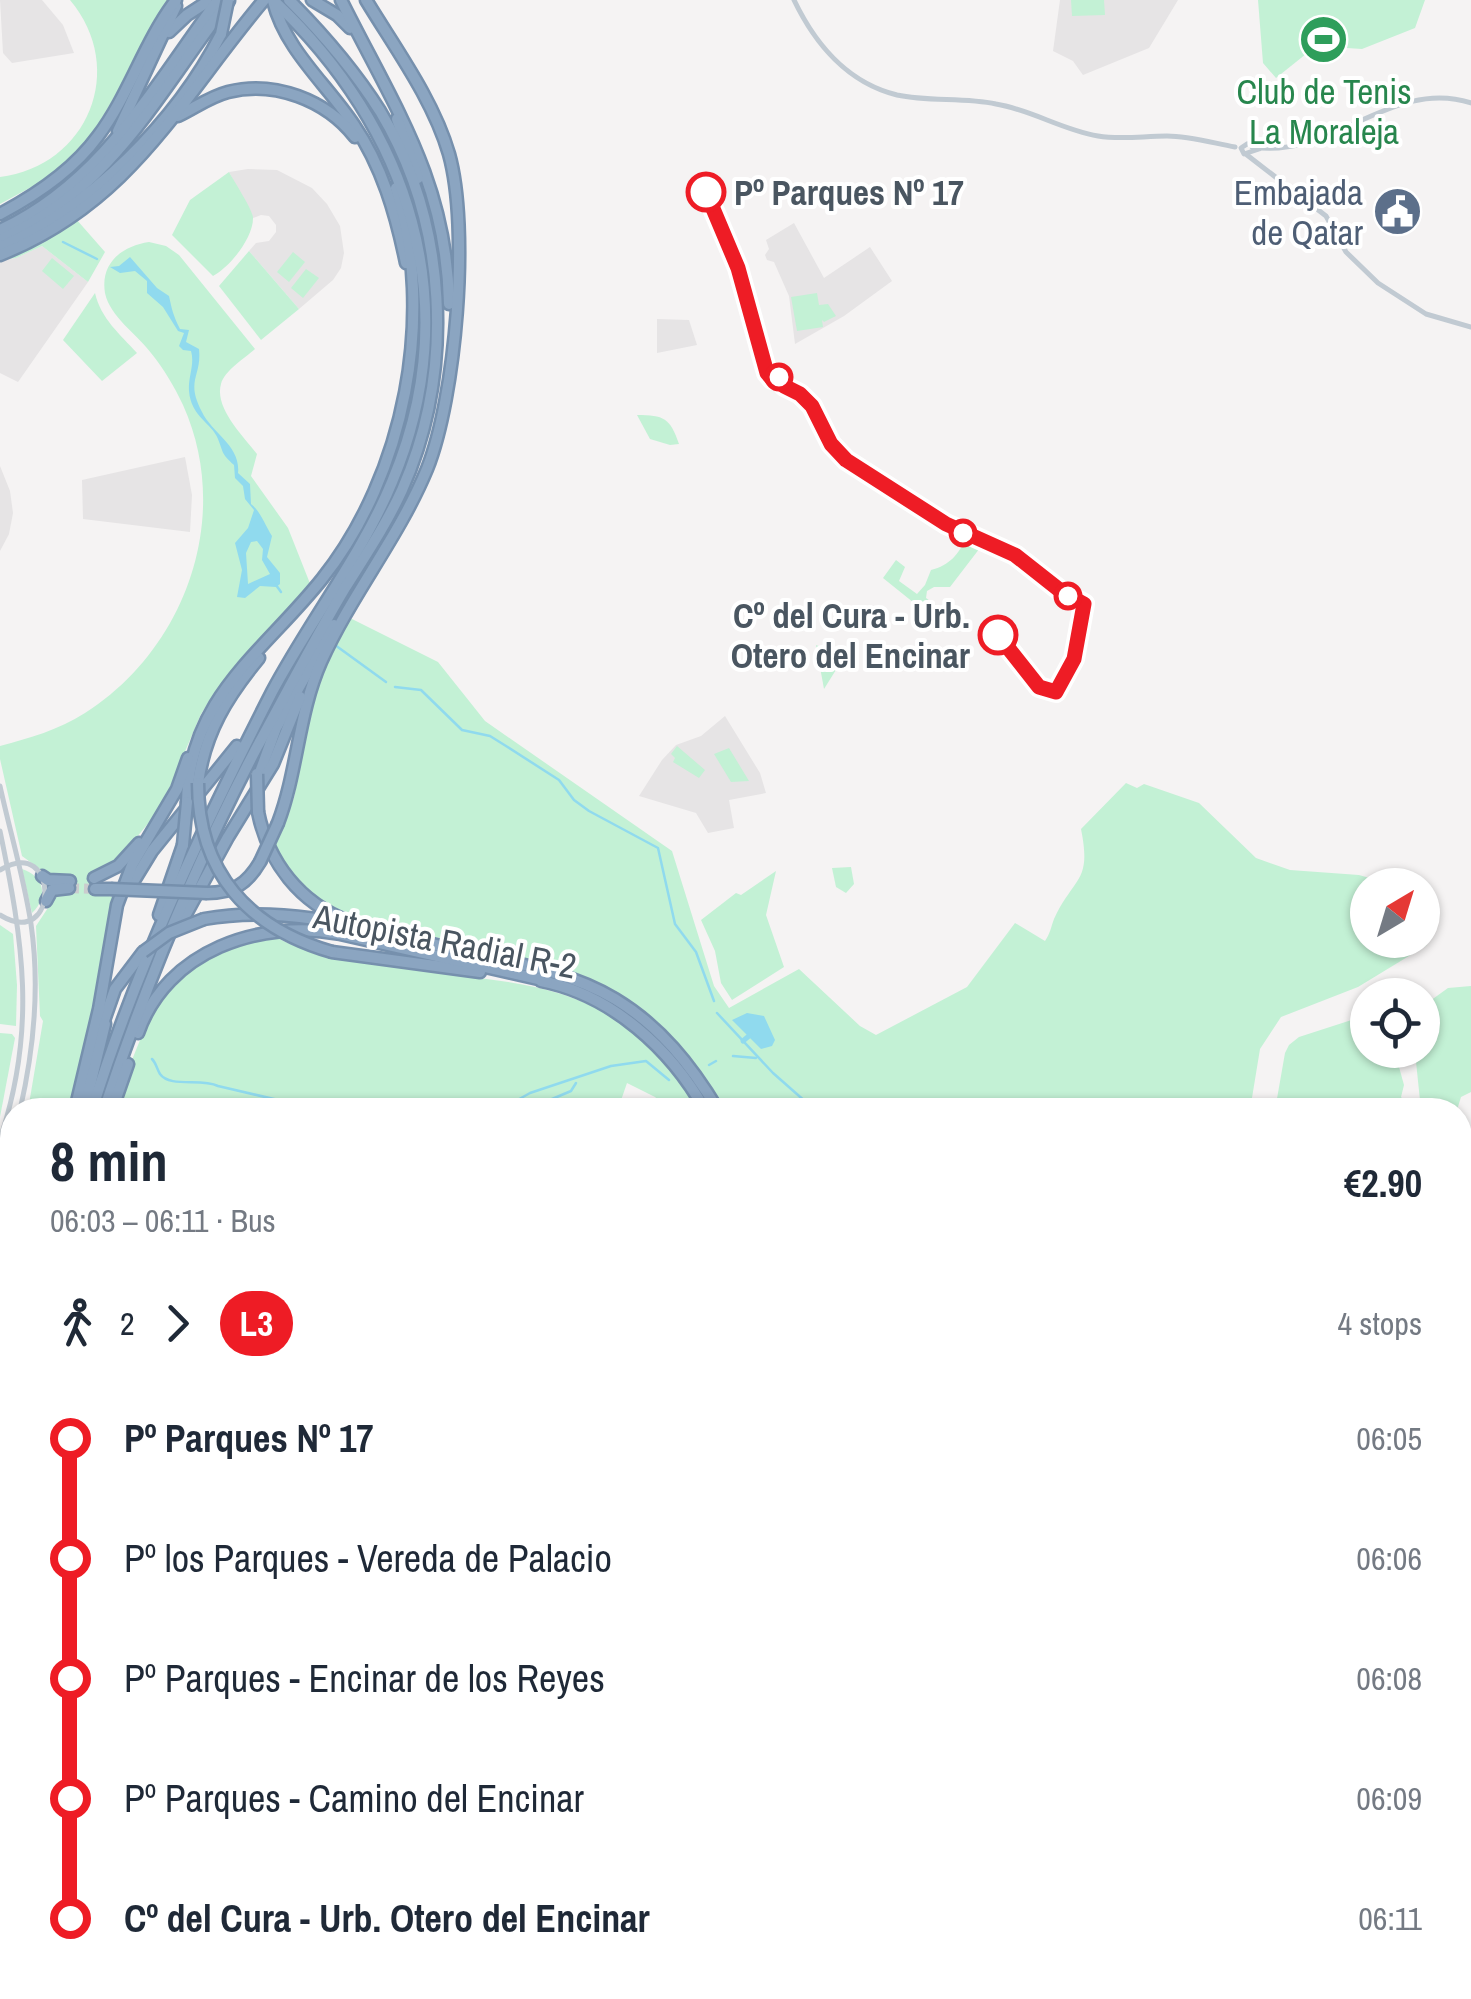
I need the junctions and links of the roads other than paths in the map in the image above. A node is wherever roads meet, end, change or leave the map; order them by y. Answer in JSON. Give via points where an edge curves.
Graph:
{"nodes":[{"id":1,"x":177,"y":0,"type":"edge"},
{"id":2,"x":229,"y":0,"type":"edge"},
{"id":3,"x":264,"y":0,"type":"edge"},
{"id":4,"x":312,"y":0,"type":"edge"},
{"id":5,"x":341,"y":0,"type":"edge"},
{"id":6,"x":366,"y":0,"type":"edge"},
{"id":7,"x":794,"y":0,"type":"edge"},
{"id":8,"x":213,"y":1,"type":"edge"},
{"id":9,"x":279,"y":2,"type":"edge"},
{"id":10,"x":152,"y":57,"type":"junction"},
{"id":11,"x":358,"y":100,"type":"junction"},
{"id":12,"x":1471,"y":103,"type":"edge"},
{"id":13,"x":173,"y":119,"type":"junction"},
{"id":14,"x":104,"y":154,"type":"junction"},
{"id":15,"x":1253,"y":155,"type":"junction"},
{"id":16,"x":384,"y":184,"type":"junction"},
{"id":17,"x":0,"y":212,"type":"edge"},
{"id":18,"x":0,"y":230,"type":"edge"},
{"id":19,"x":429,"y":237,"type":"junction"},
{"id":20,"x":0,"y":240,"type":"edge"},
{"id":21,"x":0,"y":251,"type":"edge"},
{"id":22,"x":411,"y":319,"type":"junction"},
{"id":23,"x":1471,"y":327,"type":"edge"},
{"id":24,"x":325,"y":575,"type":"junction"},
{"id":25,"x":338,"y":620,"type":"junction"},
{"id":26,"x":274,"y":689,"type":"junction"},
{"id":27,"x":282,"y":701,"type":"junction"},
{"id":28,"x":202,"y":724,"type":"junction"},
{"id":29,"x":258,"y":774,"type":"junction"},
{"id":30,"x":0,"y":786,"type":"edge"},
{"id":31,"x":165,"y":811,"type":"junction"},
{"id":32,"x":0,"y":831,"type":"edge"},
{"id":33,"x":18,"y":863,"type":"junction"},
{"id":34,"x":8,"y":865,"type":"junction"},
{"id":35,"x":0,"y":870,"type":"edge"},
{"id":36,"x":42,"y":876,"type":"junction"},
{"id":37,"x":46,"y":901,"type":"junction"},
{"id":38,"x":0,"y":915,"type":"edge"},
{"id":39,"x":30,"y":919,"type":"junction"},
{"id":40,"x":18,"y":922,"type":"junction"},
{"id":41,"x":421,"y":942,"type":"junction"},
{"id":42,"x":106,"y":965,"type":"junction"},
{"id":43,"x":158,"y":966,"type":"junction"},
{"id":44,"x":120,"y":981,"type":"junction"},
{"id":45,"x":546,"y":981,"type":"junction"},
{"id":46,"x":119,"y":1034,"type":"junction"},
{"id":47,"x":12,"y":1098,"type":"edge"},
{"id":48,"x":22,"y":1098,"type":"edge"},
{"id":49,"x":78,"y":1098,"type":"edge"},
{"id":50,"x":79,"y":1098,"type":"edge"},
{"id":51,"x":87,"y":1098,"type":"edge"},
{"id":52,"x":96,"y":1098,"type":"edge"},
{"id":53,"x":108,"y":1098,"type":"edge"},
{"id":54,"x":116,"y":1098,"type":"edge"},
{"id":55,"x":697,"y":1098,"type":"edge"},
{"id":56,"x":711,"y":1098,"type":"edge"}],
"edges":[{"from":1,"to":10,"type":"highway"},
{"from":1,"to":17,"type":"highway","via":[[100,135],[57,178]]},
{"from":2,"to":20,"type":"highway","via":[[112,160],[62,206]]},
{"from":2,"to":21,"type":"highway","bridge":true,"via":[[221,34],[180,96],[120,166],[66,212]]},
{"from":3,"to":13,"type":"highway"},
{"from":4,"to":19,"type":"highway","via":[[350,28],[375,70],[424,196]]},
{"from":5,"to":25,"type":"highway","via":[[402,113],[434,194],[450,310],[444,384],[422,466]]},
{"from":6,"to":31,"type":"highway","bridge":true,"via":[[437,121],[448,152],[458,217],[453,358],[436,443],[400,525],[323,657],[300,720],[293,780],[278,823],[242,885],[221,893],[95,884],[124,861]]},
{"from":7,"to":15,"type":"street","via":[[842,68],[898,95],[1003,105],[1095,136],[1247,144]]},
{"from":8,"to":10,"type":"highway","via":[[179,22]]},
{"from":8,"to":14,"type":"highway"},
{"from":9,"to":11,"type":"highway"},
{"from":9,"to":16,"type":"highway","via":[[282,26],[302,61],[354,125]]},
{"from":9,"to":19,"type":"highway","via":[[324,36],[382,114]]},
{"from":10,"to":14,"type":"highway"},
{"from":11,"to":22,"type":"highway","via":[[404,214],[413,263]]},
{"from":11,"to":26,"type":"highway","via":[[395,168],[415,228],[425,310],[422,378],[391,484]]},
{"from":12,"to":15,"type":"street","via":[[1401,103],[1307,145]]},
{"from":13,"to":16,"type":"highway","via":[[226,92],[283,91],[333,115]]},
{"from":13,"to":21,"type":"highway","via":[[99,197],[43,235]]},
{"from":14,"to":18,"type":"highway","via":[[56,197]]},
{"from":15,"to":23,"type":"street","via":[[1326,216],[1346,252],[1378,283],[1426,314]]},
{"from":16,"to":22,"type":"highway","via":[[408,270]]},
{"from":19,"to":27,"type":"highway","via":[[436,352],[413,464]]},
{"from":22,"to":24,"type":"highway","via":[[402,408],[386,462]]},
{"from":24,"to":28,"type":"highway","via":[[235,674]]},
{"from":24,"to":45,"type":"highway","name":"Autopista Radial R-2","bridge":true,"via":[[226,701],[206,742],[198,802],[221,875],[247,908],[279,932],[332,952]]},
{"from":25,"to":29,"type":"highway","via":[[276,728]]},
{"from":25,"to":43,"type":"highway","via":[[273,764]]},
{"from":26,"to":42,"type":"highway","via":[[220,771],[143,863],[122,904]]},
{"from":26,"to":46,"type":"highway","via":[[186,868]]},
{"from":27,"to":29,"type":"highway","name":"Autopista Radial R-2"},
{"from":27,"to":43,"type":"highway","via":[[210,843]]},
{"from":28,"to":31,"type":"highway"},
{"from":28,"to":46,"type":"highway","bridge":true,"via":[[183,845]]},
{"from":29,"to":41,"type":"highway","name":"Autopista Radial R-2","bridge":true,"via":[[266,840],[277,864],[311,902],[343,920]]},
{"from":30,"to":33,"type":"street"},
{"from":31,"to":42,"type":"highway","via":[[123,886]]},
{"from":32,"to":34,"type":"street"},
{"from":33,"to":34,"type":"street"},
{"from":33,"to":36,"type":"street"},
{"from":33,"to":39,"type":"street"},
{"from":34,"to":35,"type":"street"},
{"from":34,"to":40,"type":"street"},
{"from":36,"to":37,"type":"street"},
{"from":36,"to":37,"type":"highway","via":[[70,884],[52,890]]},
{"from":37,"to":39,"type":"street"},
{"from":38,"to":40,"type":"street"},
{"from":39,"to":40,"type":"street"},
{"from":39,"to":48,"type":"street","via":[[35,1020]]},
{"from":40,"to":47,"type":"street","via":[[22,1044]]},
{"from":41,"to":44,"type":"highway","name":"Autopista Radial R-2","bridge":true,"via":[[286,916],[204,919],[143,952]]},
{"from":41,"to":56,"type":"highway","name":"Autopista Radial R-2","via":[[538,967],[614,998],[669,1041]]},
{"from":42,"to":49,"type":"highway"},
{"from":43,"to":53,"type":"highway"},
{"from":44,"to":50,"type":"highway"},
{"from":44,"to":51,"type":"highway"},
{"from":45,"to":54,"type":"highway","via":[[314,930],[232,940],[189,965],[151,1006]]},
{"from":45,"to":55,"type":"highway","name":"Autopista Radial R-2","via":[[640,1030]]},
{"from":46,"to":52,"type":"highway"}]}
